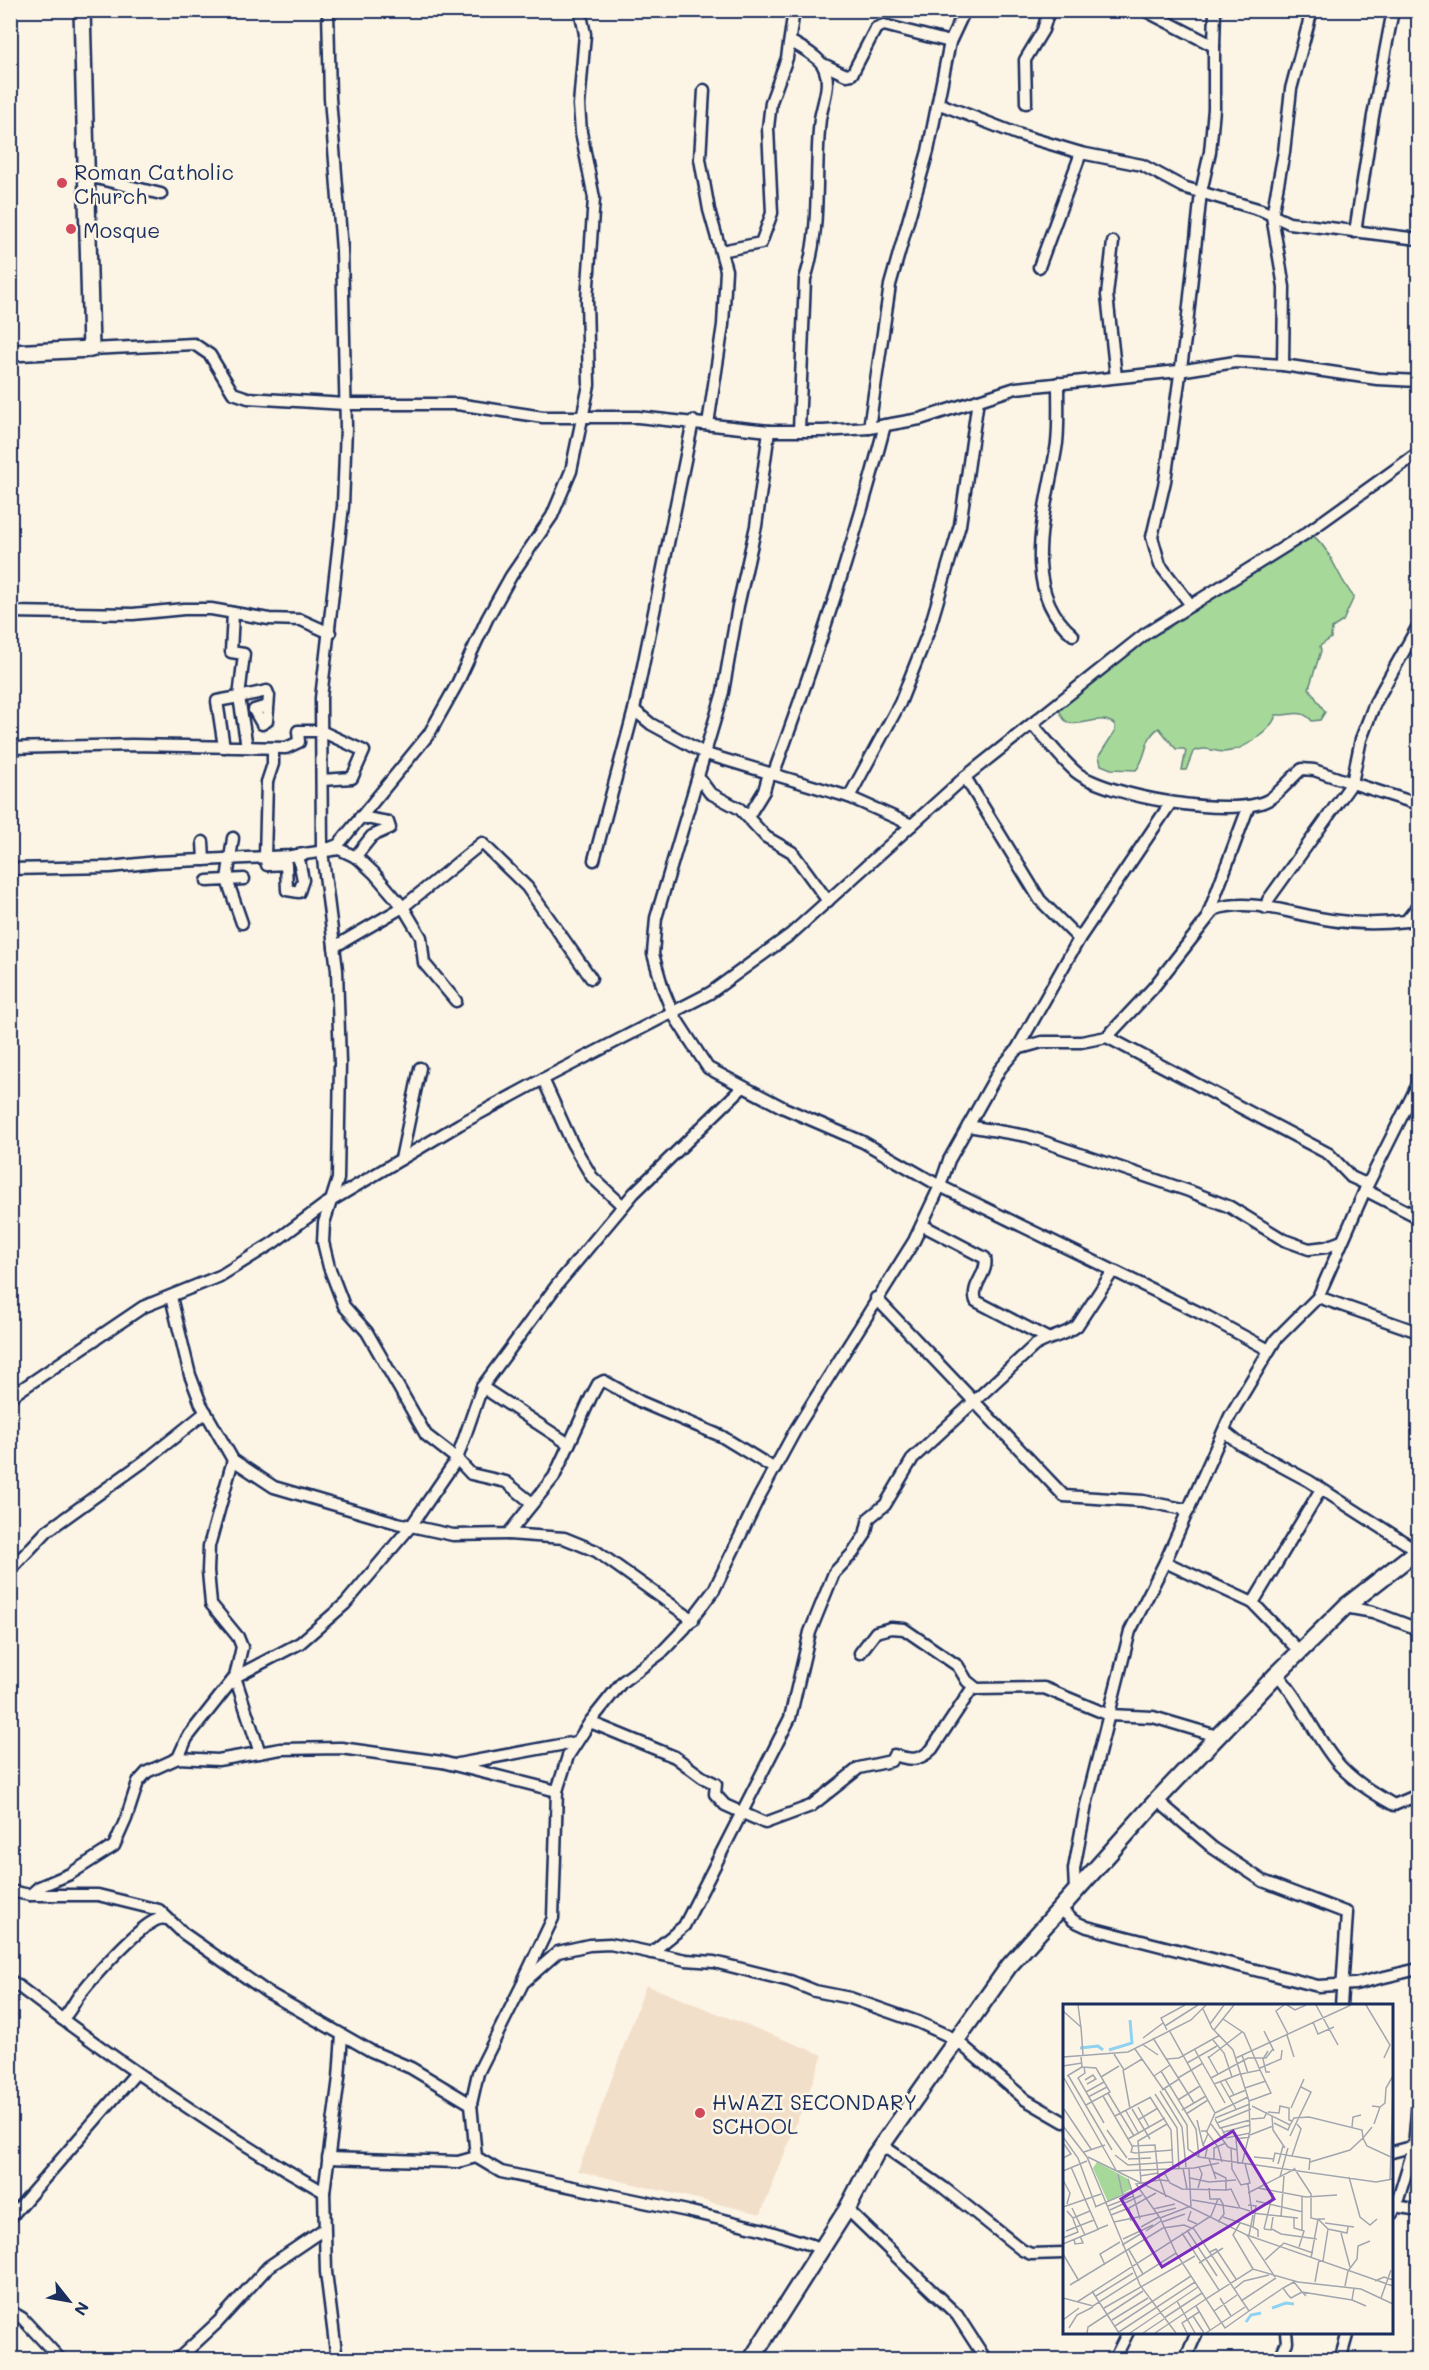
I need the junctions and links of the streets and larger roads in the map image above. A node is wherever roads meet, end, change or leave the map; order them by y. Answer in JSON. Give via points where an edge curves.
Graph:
{"nodes":[{"id":1,"x":82,"y":10,"type":"edge"},
{"id":2,"x":328,"y":10,"type":"edge"},
{"id":3,"x":580,"y":10,"type":"edge"},
{"id":4,"x":794,"y":10,"type":"edge"},
{"id":5,"x":965,"y":10,"type":"edge"},
{"id":6,"x":1049,"y":10,"type":"edge"},
{"id":7,"x":1144,"y":10,"type":"edge"},
{"id":8,"x":1215,"y":10,"type":"edge"},
{"id":9,"x":1312,"y":10,"type":"edge"},
{"id":10,"x":1393,"y":10,"type":"edge"},
{"id":11,"x":790,"y":41,"type":"junction"},
{"id":12,"x":950,"y":42,"type":"junction"},
{"id":13,"x":1214,"y":46,"type":"junction"},
{"id":14,"x":823,"y":64,"type":"junction"},
{"id":15,"x":704,"y":90,"type":"dead end"},
{"id":16,"x":1026,"y":103,"type":"dead end"},
{"id":17,"x":940,"y":104,"type":"junction"},
{"id":18,"x":1081,"y":153,"type":"junction"},
{"id":19,"x":88,"y":176,"type":"junction"},
{"id":20,"x":1201,"y":192,"type":"junction"},
{"id":21,"x":161,"y":194,"type":"dead end"},
{"id":22,"x":1272,"y":216,"type":"junction"},
{"id":23,"x":1355,"y":232,"type":"junction"},
{"id":24,"x":1419,"y":239,"type":"edge"},
{"id":25,"x":1113,"y":242,"type":"dead end"},
{"id":26,"x":721,"y":250,"type":"junction"},
{"id":27,"x":1039,"y":267,"type":"dead end"},
{"id":28,"x":91,"y":349,"type":"junction"},
{"id":29,"x":10,"y":353,"type":"edge"},
{"id":30,"x":1283,"y":364,"type":"junction"},
{"id":31,"x":1179,"y":371,"type":"junction"},
{"id":32,"x":1116,"y":377,"type":"junction"},
{"id":33,"x":1419,"y":381,"type":"edge"},
{"id":34,"x":1058,"y":383,"type":"junction"},
{"id":35,"x":978,"y":400,"type":"junction"},
{"id":36,"x":345,"y":404,"type":"junction"},
{"id":37,"x":583,"y":417,"type":"junction"},
{"id":38,"x":693,"y":422,"type":"junction"},
{"id":39,"x":708,"y":424,"type":"junction"},
{"id":40,"x":885,"y":425,"type":"junction"},
{"id":41,"x":869,"y":428,"type":"junction"},
{"id":42,"x":769,"y":430,"type":"junction"},
{"id":43,"x":799,"y":430,"type":"junction"},
{"id":44,"x":1419,"y":453,"type":"edge"},
{"id":45,"x":1191,"y":605,"type":"junction"},
{"id":46,"x":10,"y":612,"type":"edge"},
{"id":47,"x":233,"y":613,"type":"junction"},
{"id":48,"x":1419,"y":626,"type":"edge"},
{"id":49,"x":330,"y":633,"type":"junction"},
{"id":50,"x":1073,"y":635,"type":"dead end"},
{"id":51,"x":239,"y":697,"type":"junction"},
{"id":52,"x":267,"y":706,"type":"dead end"},
{"id":53,"x":634,"y":710,"type":"junction"},
{"id":54,"x":1032,"y":724,"type":"junction"},
{"id":55,"x":321,"y":730,"type":"junction"},
{"id":56,"x":224,"y":747,"type":"junction"},
{"id":57,"x":247,"y":747,"type":"junction"},
{"id":58,"x":10,"y":748,"type":"edge"},
{"id":59,"x":273,"y":748,"type":"junction"},
{"id":60,"x":706,"y":754,"type":"junction"},
{"id":61,"x":771,"y":774,"type":"junction"},
{"id":62,"x":965,"y":777,"type":"junction"},
{"id":63,"x":699,"y":778,"type":"junction"},
{"id":64,"x":322,"y":780,"type":"junction"},
{"id":65,"x":1352,"y":783,"type":"junction"},
{"id":66,"x":849,"y":797,"type":"junction"},
{"id":67,"x":1170,"y":804,"type":"junction"},
{"id":68,"x":1419,"y":804,"type":"edge"},
{"id":69,"x":1248,"y":808,"type":"junction"},
{"id":70,"x":748,"y":816,"type":"junction"},
{"id":71,"x":360,"y":817,"type":"junction"},
{"id":72,"x":912,"y":825,"type":"junction"},
{"id":73,"x":233,"y":838,"type":"dead end"},
{"id":74,"x":203,"y":842,"type":"dead end"},
{"id":75,"x":322,"y":851,"type":"junction"},
{"id":76,"x":298,"y":855,"type":"junction"},
{"id":77,"x":265,"y":857,"type":"junction"},
{"id":78,"x":355,"y":857,"type":"junction"},
{"id":79,"x":231,"y":859,"type":"junction"},
{"id":80,"x":204,"y":860,"type":"junction"},
{"id":81,"x":594,"y":860,"type":"dead end"},
{"id":82,"x":10,"y":869,"type":"edge"},
{"id":83,"x":244,"y":879,"type":"dead end"},
{"id":84,"x":227,"y":880,"type":"junction"},
{"id":85,"x":207,"y":881,"type":"dead end"},
{"id":86,"x":828,"y":901,"type":"junction"},
{"id":87,"x":1419,"y":906,"type":"edge"},
{"id":88,"x":403,"y":907,"type":"junction"},
{"id":89,"x":1266,"y":908,"type":"junction"},
{"id":90,"x":1208,"y":916,"type":"junction"},
{"id":91,"x":242,"y":923,"type":"dead end"},
{"id":92,"x":1079,"y":939,"type":"junction"},
{"id":93,"x":334,"y":947,"type":"junction"},
{"id":94,"x":591,"y":978,"type":"dead end"},
{"id":95,"x":456,"y":1001,"type":"dead end"},
{"id":96,"x":673,"y":1014,"type":"junction"},
{"id":97,"x":1107,"y":1037,"type":"junction"},
{"id":98,"x":1017,"y":1049,"type":"junction"},
{"id":99,"x":420,"y":1068,"type":"dead end"},
{"id":100,"x":543,"y":1079,"type":"junction"},
{"id":101,"x":743,"y":1087,"type":"junction"},
{"id":102,"x":1417,"y":1091,"type":"edge"},
{"id":103,"x":968,"y":1126,"type":"junction"},
{"id":104,"x":401,"y":1159,"type":"junction"},
{"id":105,"x":1367,"y":1185,"type":"junction"},
{"id":106,"x":940,"y":1186,"type":"junction"},
{"id":107,"x":330,"y":1201,"type":"junction"},
{"id":108,"x":623,"y":1206,"type":"junction"},
{"id":109,"x":1419,"y":1217,"type":"edge"},
{"id":110,"x":922,"y":1225,"type":"junction"},
{"id":111,"x":1342,"y":1240,"type":"junction"},
{"id":112,"x":1113,"y":1271,"type":"junction"},
{"id":113,"x":171,"y":1296,"type":"junction"},
{"id":114,"x":876,"y":1298,"type":"junction"},
{"id":115,"x":1318,"y":1298,"type":"junction"},
{"id":116,"x":1419,"y":1332,"type":"edge"},
{"id":117,"x":1047,"y":1338,"type":"junction"},
{"id":118,"x":1269,"y":1350,"type":"junction"},
{"id":119,"x":482,"y":1386,"type":"junction"},
{"id":120,"x":10,"y":1397,"type":"edge"},
{"id":121,"x":975,"y":1401,"type":"junction"},
{"id":122,"x":206,"y":1412,"type":"junction"},
{"id":123,"x":1224,"y":1431,"type":"junction"},
{"id":124,"x":569,"y":1444,"type":"junction"},
{"id":125,"x":457,"y":1459,"type":"junction"},
{"id":126,"x":233,"y":1460,"type":"junction"},
{"id":127,"x":775,"y":1469,"type":"junction"},
{"id":128,"x":1321,"y":1489,"type":"junction"},
{"id":129,"x":532,"y":1503,"type":"junction"},
{"id":130,"x":1189,"y":1510,"type":"junction"},
{"id":131,"x":411,"y":1526,"type":"junction"},
{"id":132,"x":508,"y":1534,"type":"junction"},
{"id":133,"x":1418,"y":1551,"type":"edge"},
{"id":134,"x":1165,"y":1562,"type":"junction"},
{"id":135,"x":10,"y":1570,"type":"edge"},
{"id":136,"x":1253,"y":1603,"type":"junction"},
{"id":137,"x":1345,"y":1607,"type":"junction"},
{"id":138,"x":693,"y":1620,"type":"junction"},
{"id":139,"x":1419,"y":1629,"type":"edge"},
{"id":140,"x":1300,"y":1652,"type":"junction"},
{"id":141,"x":860,"y":1653,"type":"dead end"},
{"id":142,"x":1277,"y":1674,"type":"junction"},
{"id":143,"x":236,"y":1677,"type":"junction"},
{"id":144,"x":973,"y":1687,"type":"junction"},
{"id":145,"x":1109,"y":1715,"type":"junction"},
{"id":146,"x":590,"y":1722,"type":"junction"},
{"id":147,"x":1217,"y":1736,"type":"junction"},
{"id":148,"x":576,"y":1742,"type":"junction"},
{"id":149,"x":260,"y":1754,"type":"junction"},
{"id":150,"x":178,"y":1758,"type":"junction"},
{"id":151,"x":455,"y":1765,"type":"junction"},
{"id":152,"x":557,"y":1791,"type":"junction"},
{"id":153,"x":1419,"y":1795,"type":"edge"},
{"id":154,"x":1157,"y":1800,"type":"junction"},
{"id":155,"x":741,"y":1813,"type":"junction"},
{"id":156,"x":1075,"y":1890,"type":"junction"},
{"id":157,"x":10,"y":1891,"type":"edge"},
{"id":158,"x":30,"y":1895,"type":"junction"},
{"id":159,"x":1060,"y":1909,"type":"junction"},
{"id":160,"x":167,"y":1919,"type":"junction"},
{"id":161,"x":651,"y":1953,"type":"junction"},
{"id":162,"x":1419,"y":1969,"type":"edge"},
{"id":163,"x":10,"y":1980,"type":"edge"},
{"id":164,"x":523,"y":1983,"type":"junction"},
{"id":165,"x":1344,"y":1985,"type":"junction"},
{"id":166,"x":1341,"y":2004,"type":"edge"},
{"id":167,"x":62,"y":2019,"type":"junction"},
{"id":168,"x":342,"y":2035,"type":"junction"},
{"id":169,"x":955,"y":2039,"type":"junction"},
{"id":170,"x":136,"y":2073,"type":"junction"},
{"id":171,"x":1419,"y":2100,"type":"edge"},
{"id":172,"x":471,"y":2104,"type":"junction"},
{"id":173,"x":1063,"y":2121,"type":"edge"},
{"id":174,"x":882,"y":2145,"type":"junction"},
{"id":175,"x":1416,"y":2146,"type":"edge"},
{"id":176,"x":1393,"y":2152,"type":"edge"},
{"id":177,"x":476,"y":2157,"type":"junction"},
{"id":178,"x":328,"y":2158,"type":"junction"},
{"id":179,"x":324,"y":2192,"type":"junction"},
{"id":180,"x":847,"y":2209,"type":"junction"},
{"id":181,"x":1394,"y":2210,"type":"edge"},
{"id":182,"x":1419,"y":2210,"type":"edge"},
{"id":183,"x":10,"y":2218,"type":"edge"},
{"id":184,"x":324,"y":2229,"type":"junction"},
{"id":185,"x":821,"y":2248,"type":"junction"},
{"id":186,"x":1063,"y":2253,"type":"edge"},
{"id":187,"x":10,"y":2311,"type":"edge"},
{"id":188,"x":1127,"y":2334,"type":"edge"},
{"id":189,"x":1196,"y":2334,"type":"edge"},
{"id":190,"x":1347,"y":2334,"type":"edge"},
{"id":191,"x":1288,"y":2336,"type":"edge"},
{"id":192,"x":61,"y":2360,"type":"edge"},
{"id":193,"x":177,"y":2360,"type":"edge"},
{"id":194,"x":337,"y":2360,"type":"edge"},
{"id":195,"x":751,"y":2360,"type":"edge"},
{"id":196,"x":986,"y":2360,"type":"edge"},
{"id":197,"x":1114,"y":2360,"type":"edge"},
{"id":198,"x":1185,"y":2360,"type":"edge"},
{"id":199,"x":1279,"y":2360,"type":"edge"},
{"id":200,"x":1340,"y":2360,"type":"edge"}],
"edges":[{"from":1,"to":19,"type":"street"},
{"from":2,"to":36,"type":"street","via":[[330,98],[342,250]]},
{"from":3,"to":37,"type":"street","via":[[585,34],[579,105],[581,132],[594,198],[587,300],[589,385]]},
{"from":4,"to":11,"type":"street"},
{"from":5,"to":12,"type":"street"},
{"from":6,"to":16,"type":"street","via":[[1043,30],[1025,60]]},
{"from":7,"to":13,"type":"street"},
{"from":8,"to":13,"type":"street"},
{"from":9,"to":22,"type":"street","via":[[1291,89]]},
{"from":10,"to":23,"type":"street"},
{"from":11,"to":14,"type":"street"},
{"from":11,"to":26,"type":"street","via":[[770,111],[772,213],[761,243]]},
{"from":12,"to":14,"type":"street","via":[[884,25],[876,28],[852,74]]},
{"from":12,"to":17,"type":"street"},
{"from":13,"to":20,"type":"street","via":[[1214,109]]},
{"from":14,"to":43,"type":"street","via":[[828,83],[819,132],[811,262],[805,279]]},
{"from":15,"to":26,"type":"street","via":[[700,159]]},
{"from":17,"to":18,"type":"street","via":[[1017,134]]},
{"from":17,"to":41,"type":"street","via":[[890,285]]},
{"from":18,"to":20,"type":"street","via":[[1142,165]]},
{"from":18,"to":27,"type":"street"},
{"from":19,"to":21,"type":"street"},
{"from":19,"to":28,"type":"street"},
{"from":20,"to":22,"type":"street"},
{"from":20,"to":31,"type":"street"},
{"from":22,"to":23,"type":"street","via":[[1289,223]]},
{"from":22,"to":30,"type":"street","via":[[1284,287]]},
{"from":23,"to":24,"type":"street"},
{"from":25,"to":32,"type":"street","via":[[1107,295]]},
{"from":26,"to":39,"type":"street","via":[[726,270],[723,325]]},
{"from":28,"to":29,"type":"street"},
{"from":28,"to":36,"type":"street","via":[[194,344],[210,355],[233,393],[248,398]]},
{"from":30,"to":31,"type":"street","via":[[1235,362]]},
{"from":30,"to":33,"type":"street","via":[[1373,379]]},
{"from":31,"to":32,"type":"street"},
{"from":31,"to":45,"type":"street","via":[[1165,481],[1152,537],[1161,565]]},
{"from":32,"to":34,"type":"street"},
{"from":34,"to":35,"type":"street","via":[[1016,388]]},
{"from":34,"to":50,"type":"street","via":[[1057,442],[1041,524],[1040,568],[1051,612]]},
{"from":35,"to":40,"type":"street","via":[[920,419]]},
{"from":35,"to":66,"type":"street","via":[[960,525],[929,630],[900,703]]},
{"from":36,"to":37,"type":"street","via":[[457,404],[543,417]]},
{"from":36,"to":49,"type":"street","via":[[343,506]]},
{"from":37,"to":38,"type":"street"},
{"from":37,"to":71,"type":"street","via":[[571,471],[552,516],[511,576],[429,734]]},
{"from":38,"to":39,"type":"street"},
{"from":38,"to":53,"type":"street"},
{"from":39,"to":42,"type":"street"},
{"from":40,"to":41,"type":"street"},
{"from":40,"to":61,"type":"street","via":[[855,538],[815,663]]},
{"from":41,"to":43,"type":"street"},
{"from":42,"to":43,"type":"street"},
{"from":42,"to":60,"type":"street","via":[[756,526],[723,692]]},
{"from":44,"to":45,"type":"street","via":[[1305,534]]},
{"from":45,"to":54,"type":"street","via":[[1144,634]]},
{"from":46,"to":47,"type":"street","via":[[134,614],[184,609]]},
{"from":47,"to":49,"type":"street","via":[[301,620]]},
{"from":47,"to":51,"type":"street","via":[[231,652],[244,654]]},
{"from":48,"to":65,"type":"street","via":[[1375,703],[1361,739]]},
{"from":49,"to":55,"type":"street"},
{"from":51,"to":52,"type":"street","via":[[267,691]]},
{"from":51,"to":56,"type":"street","via":[[217,701]]},
{"from":51,"to":57,"type":"street"},
{"from":53,"to":60,"type":"street","via":[[651,724]]},
{"from":53,"to":81,"type":"street"},
{"from":54,"to":62,"type":"street"},
{"from":54,"to":67,"type":"street","via":[[1077,773]]},
{"from":55,"to":59,"type":"street","via":[[298,731],[299,742]]},
{"from":55,"to":64,"type":"street"},
{"from":55,"to":64,"type":"street","via":[[363,751],[352,778]]},
{"from":56,"to":57,"type":"street"},
{"from":56,"to":58,"type":"street"},
{"from":57,"to":59,"type":"street"},
{"from":59,"to":77,"type":"street","via":[[267,782]]},
{"from":60,"to":61,"type":"street"},
{"from":60,"to":63,"type":"street"},
{"from":61,"to":66,"type":"street"},
{"from":61,"to":70,"type":"street"},
{"from":62,"to":72,"type":"street"},
{"from":62,"to":92,"type":"street","via":[[1040,900]]},
{"from":63,"to":70,"type":"street","via":[[710,793]]},
{"from":63,"to":96,"type":"street","via":[[663,887],[652,954]]},
{"from":64,"to":75,"type":"street"},
{"from":65,"to":68,"type":"street"},
{"from":65,"to":69,"type":"street","via":[[1302,769],[1269,800]]},
{"from":65,"to":89,"type":"street"},
{"from":66,"to":72,"type":"street"},
{"from":67,"to":69,"type":"street"},
{"from":67,"to":92,"type":"street"},
{"from":69,"to":90,"type":"street"},
{"from":70,"to":86,"type":"street","via":[[766,837],[792,852]]},
{"from":71,"to":75,"type":"street","via":[[338,845]]},
{"from":71,"to":78,"type":"street","via":[[388,822],[390,828],[372,836]]},
{"from":72,"to":86,"type":"street"},
{"from":73,"to":79,"type":"street"},
{"from":74,"to":80,"type":"street"},
{"from":75,"to":76,"type":"street"},
{"from":75,"to":78,"type":"street","via":[[339,849]]},
{"from":75,"to":93,"type":"street"},
{"from":76,"to":77,"type":"street"},
{"from":76,"to":77,"type":"street","via":[[303,880],[299,892],[287,890],[286,864],[267,865]]},
{"from":77,"to":79,"type":"street"},
{"from":78,"to":88,"type":"street"},
{"from":79,"to":80,"type":"street"},
{"from":79,"to":84,"type":"street"},
{"from":80,"to":82,"type":"street"},
{"from":83,"to":84,"type":"street"},
{"from":84,"to":85,"type":"street"},
{"from":84,"to":91,"type":"street"},
{"from":86,"to":96,"type":"street","via":[[747,968]]},
{"from":87,"to":89,"type":"street","via":[[1406,921],[1389,923],[1329,920]]},
{"from":88,"to":93,"type":"street"},
{"from":88,"to":94,"type":"street","via":[[482,843],[527,887]]},
{"from":88,"to":95,"type":"street","via":[[421,937],[424,963]]},
{"from":89,"to":90,"type":"street","via":[[1224,906]]},
{"from":90,"to":97,"type":"street","via":[[1154,988]]},
{"from":92,"to":98,"type":"street"},
{"from":93,"to":107,"type":"street","via":[[340,1097],[338,1179]]},
{"from":96,"to":100,"type":"street"},
{"from":96,"to":101,"type":"street","via":[[708,1068]]},
{"from":97,"to":98,"type":"street","via":[[1042,1042]]},
{"from":97,"to":105,"type":"street","via":[[1329,1154],[1351,1177]]},
{"from":98,"to":103,"type":"street","via":[[995,1076]]},
{"from":99,"to":104,"type":"street"},
{"from":100,"to":104,"type":"street"},
{"from":100,"to":108,"type":"street","via":[[592,1177]]},
{"from":101,"to":106,"type":"street","via":[[863,1142]]},
{"from":101,"to":108,"type":"street"},
{"from":102,"to":105,"type":"street"},
{"from":103,"to":106,"type":"street"},
{"from":103,"to":111,"type":"street","via":[[1027,1136],[1189,1191],[1230,1207],[1284,1240],[1309,1249]]},
{"from":104,"to":107,"type":"street"},
{"from":105,"to":109,"type":"street"},
{"from":105,"to":111,"type":"street"},
{"from":106,"to":110,"type":"street"},
{"from":106,"to":112,"type":"street"},
{"from":107,"to":113,"type":"street","via":[[220,1276]]},
{"from":107,"to":125,"type":"street","via":[[322,1242],[344,1306],[367,1332],[426,1436]]},
{"from":108,"to":119,"type":"street","via":[[557,1285]]},
{"from":110,"to":114,"type":"street"},
{"from":110,"to":117,"type":"street","via":[[985,1258],[985,1269],[974,1292],[976,1301]]},
{"from":111,"to":115,"type":"street"},
{"from":112,"to":117,"type":"street","via":[[1077,1326]]},
{"from":112,"to":118,"type":"street"},
{"from":113,"to":120,"type":"street","via":[[119,1322]]},
{"from":113,"to":122,"type":"street","via":[[181,1348]]},
{"from":114,"to":121,"type":"street"},
{"from":114,"to":127,"type":"street"},
{"from":115,"to":116,"type":"street"},
{"from":115,"to":118,"type":"street"},
{"from":117,"to":121,"type":"street"},
{"from":118,"to":123,"type":"street"},
{"from":119,"to":124,"type":"street"},
{"from":119,"to":125,"type":"street"},
{"from":121,"to":130,"type":"street","via":[[1064,1496],[1143,1501]]},
{"from":121,"to":155,"type":"street","via":[[913,1458],[885,1505],[868,1518],[865,1534],[853,1553],[834,1573],[810,1632],[790,1718]]},
{"from":122,"to":126,"type":"street"},
{"from":122,"to":135,"type":"street","via":[[146,1460],[46,1530]]},
{"from":123,"to":128,"type":"street"},
{"from":123,"to":130,"type":"street"},
{"from":124,"to":127,"type":"street","via":[[598,1384],[604,1381],[721,1436]]},
{"from":124,"to":129,"type":"street","via":[[554,1477]]},
{"from":125,"to":129,"type":"street","via":[[471,1474],[506,1482]]},
{"from":125,"to":131,"type":"street"},
{"from":126,"to":131,"type":"street","via":[[274,1487]]},
{"from":126,"to":143,"type":"street","via":[[209,1546],[208,1571],[211,1604],[242,1647]]},
{"from":127,"to":138,"type":"street","via":[[714,1590]]},
{"from":128,"to":133,"type":"street"},
{"from":128,"to":136,"type":"street"},
{"from":129,"to":132,"type":"street"},
{"from":130,"to":134,"type":"street"},
{"from":131,"to":132,"type":"street","via":[[453,1534]]},
{"from":131,"to":143,"type":"street","via":[[345,1604],[300,1643]]},
{"from":132,"to":138,"type":"street","via":[[564,1538],[596,1551]]},
{"from":133,"to":137,"type":"street"},
{"from":134,"to":136,"type":"street"},
{"from":134,"to":145,"type":"street","via":[[1130,1631]]},
{"from":136,"to":140,"type":"street"},
{"from":137,"to":139,"type":"street","via":[[1373,1612]]},
{"from":137,"to":140,"type":"street"},
{"from":138,"to":146,"type":"street","via":[[661,1653],[622,1682]]},
{"from":140,"to":142,"type":"street"},
{"from":141,"to":144,"type":"street","via":[[876,1632],[904,1629],[958,1666]]},
{"from":142,"to":147,"type":"street"},
{"from":142,"to":153,"type":"street","via":[[1294,1693],[1335,1760],[1367,1790],[1395,1805]]},
{"from":143,"to":149,"type":"street"},
{"from":143,"to":150,"type":"street","via":[[187,1738]]},
{"from":144,"to":145,"type":"street","via":[[1044,1688]]},
{"from":144,"to":155,"type":"street","via":[[923,1758],[912,1761],[894,1755],[891,1761],[859,1768],[811,1806],[765,1823]]},
{"from":145,"to":147,"type":"street","via":[[1153,1717]]},
{"from":145,"to":156,"type":"street","via":[[1086,1805],[1074,1869]]},
{"from":146,"to":148,"type":"street"},
{"from":146,"to":155,"type":"street","via":[[675,1757],[716,1784],[715,1794]]},
{"from":147,"to":154,"type":"street"},
{"from":148,"to":151,"type":"street"},
{"from":148,"to":152,"type":"street"},
{"from":149,"to":150,"type":"street","via":[[218,1760]]},
{"from":149,"to":151,"type":"street","via":[[281,1749],[341,1748]]},
{"from":150,"to":158,"type":"street","via":[[147,1772],[138,1782],[114,1846]]},
{"from":151,"to":152,"type":"street"},
{"from":152,"to":164,"type":"street","via":[[553,1918]]},
{"from":154,"to":156,"type":"street"},
{"from":154,"to":165,"type":"street","via":[[1213,1848],[1263,1881],[1347,1913]]},
{"from":155,"to":161,"type":"street","via":[[684,1926]]},
{"from":156,"to":159,"type":"street"},
{"from":157,"to":158,"type":"street"},
{"from":158,"to":160,"type":"street","via":[[98,1895],[159,1910]]},
{"from":159,"to":165,"type":"street","via":[[1074,1921],[1094,1929],[1309,1984]]},
{"from":159,"to":169,"type":"street","via":[[1009,1966]]},
{"from":160,"to":167,"type":"street","via":[[152,1922],[130,1942],[83,1990]]},
{"from":160,"to":168,"type":"street","via":[[267,1992]]},
{"from":161,"to":164,"type":"street","via":[[610,1944],[581,1946],[558,1952]]},
{"from":161,"to":169,"type":"street","via":[[714,1962],[790,1981],[850,1998]]},
{"from":162,"to":165,"type":"street"},
{"from":163,"to":167,"type":"street"},
{"from":164,"to":172,"type":"street","via":[[478,2073]]},
{"from":165,"to":166,"type":"street"},
{"from":167,"to":170,"type":"street"},
{"from":168,"to":172,"type":"street","via":[[411,2068]]},
{"from":168,"to":178,"type":"street"},
{"from":169,"to":173,"type":"street","via":[[1026,2100]]},
{"from":169,"to":174,"type":"street"},
{"from":170,"to":179,"type":"street","via":[[255,2152]]},
{"from":170,"to":183,"type":"street"},
{"from":171,"to":175,"type":"street"},
{"from":172,"to":177,"type":"street"},
{"from":174,"to":180,"type":"street"},
{"from":174,"to":186,"type":"street","via":[[1022,2250],[1031,2254]]},
{"from":175,"to":176,"type":"street"},
{"from":175,"to":181,"type":"street"},
{"from":177,"to":178,"type":"street","via":[[458,2162]]},
{"from":177,"to":185,"type":"street","via":[[501,2172],[687,2211]]},
{"from":178,"to":179,"type":"street"},
{"from":179,"to":184,"type":"street"},
{"from":180,"to":185,"type":"street"},
{"from":180,"to":196,"type":"street","via":[[957,2315]]},
{"from":181,"to":182,"type":"street"},
{"from":184,"to":193,"type":"street","via":[[268,2267]]},
{"from":184,"to":194,"type":"street"},
{"from":185,"to":195,"type":"street"},
{"from":187,"to":192,"type":"street","via":[[22,2318]]},
{"from":188,"to":197,"type":"street"},
{"from":189,"to":198,"type":"street"},
{"from":190,"to":200,"type":"street"},
{"from":191,"to":199,"type":"street"}]}
